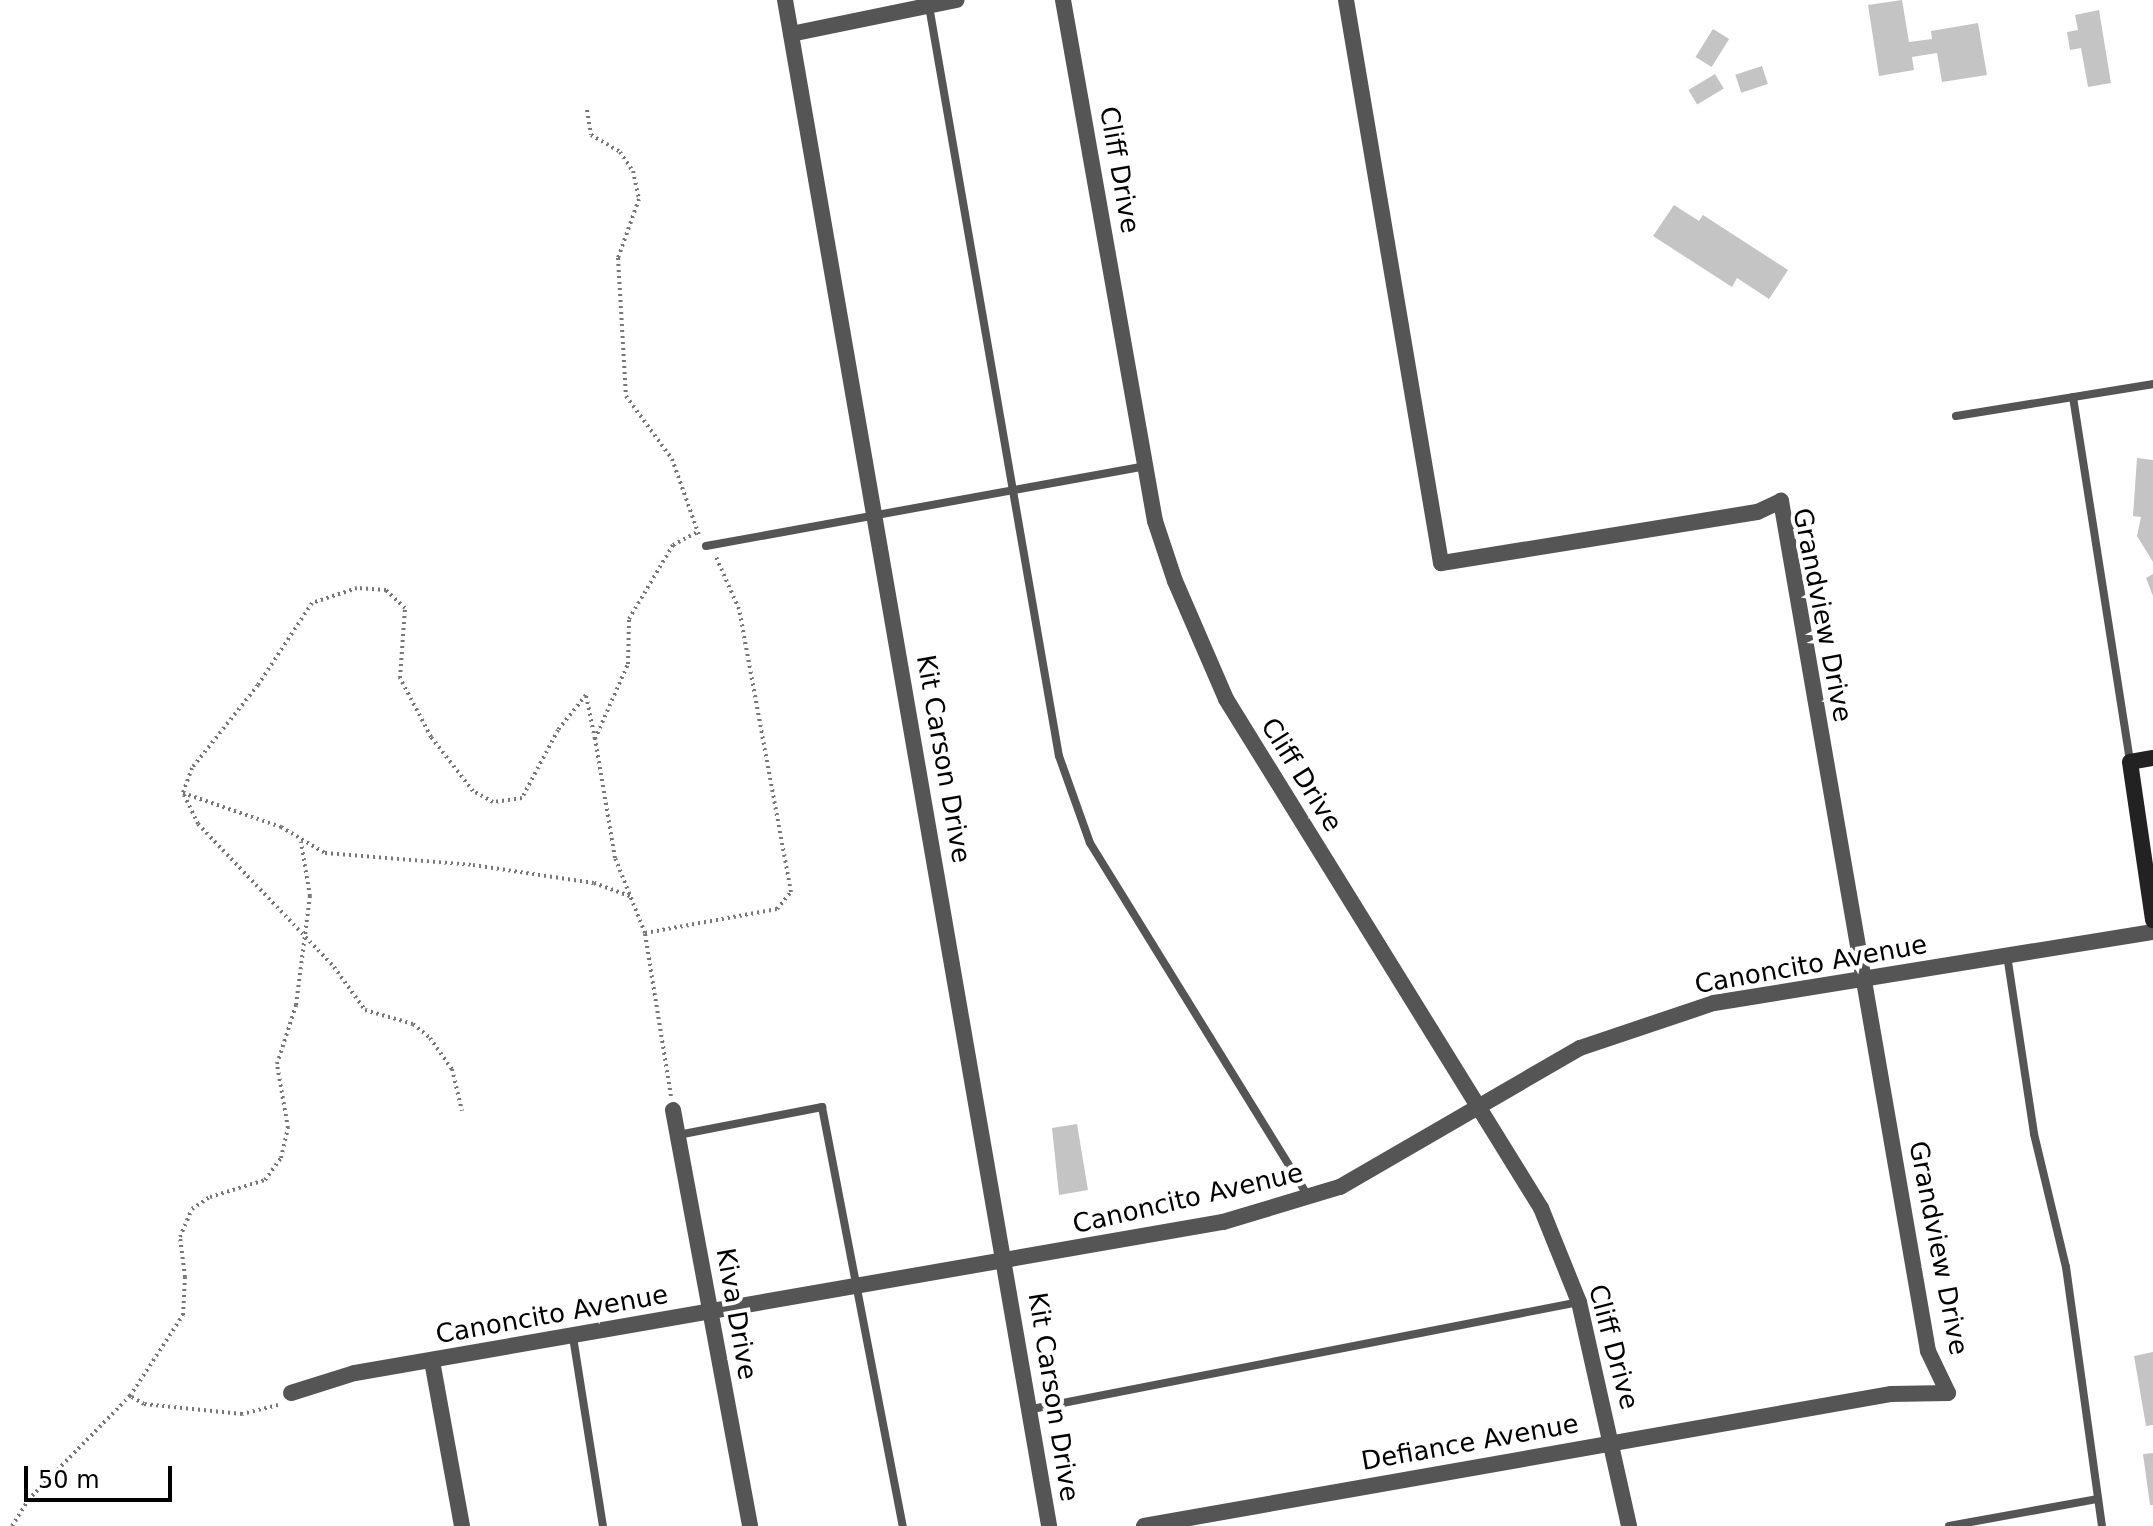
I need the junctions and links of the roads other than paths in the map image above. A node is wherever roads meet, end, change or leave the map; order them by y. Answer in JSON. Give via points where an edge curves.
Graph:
{"nodes":[{"id":1,"x":785,"y":0,"type":"edge"},
{"id":2,"x":957,"y":0,"type":"edge"},
{"id":3,"x":1063,"y":0,"type":"edge"},
{"id":4,"x":1346,"y":0,"type":"edge"},
{"id":5,"x":928,"y":6,"type":"junction"},
{"id":6,"x":791,"y":34,"type":"junction"},
{"id":7,"x":2153,"y":384,"type":"edge"},
{"id":8,"x":2073,"y":397,"type":"junction"},
{"id":9,"x":1956,"y":416,"type":"dead end"},
{"id":10,"x":1145,"y":466,"type":"junction"},
{"id":11,"x":1014,"y":490,"type":"junction"},
{"id":12,"x":876,"y":515,"type":"junction"},
{"id":13,"x":706,"y":546,"type":"road end"},
{"id":14,"x":2153,"y":758,"type":"edge"},
{"id":15,"x":2130,"y":762,"type":"junction"},
{"id":16,"x":2153,"y":920,"type":"edge"},
{"id":17,"x":2153,"y":932,"type":"edge"},
{"id":18,"x":2007,"y":955,"type":"junction"},
{"id":19,"x":1863,"y":977,"type":"junction"},
{"id":20,"x":1480,"y":1108,"type":"junction"},
{"id":21,"x":673,"y":1110,"type":"road end"},
{"id":22,"x":678,"y":1135,"type":"junction"},
{"id":23,"x":1309,"y":1198,"type":"junction"},
{"id":24,"x":1007,"y":1263,"type":"junction"},
{"id":25,"x":857,"y":1285,"type":"junction"},
{"id":26,"x":1579,"y":1302,"type":"junction"},
{"id":27,"x":711,"y":1311,"type":"junction"},
{"id":28,"x":573,"y":1337,"type":"junction"},
{"id":29,"x":432,"y":1361,"type":"junction"},
{"id":30,"x":291,"y":1393,"type":"road end"},
{"id":31,"x":1948,"y":1393,"type":"joint"},
{"id":32,"x":1032,"y":1409,"type":"junction"},
{"id":33,"x":1613,"y":1442,"type":"junction"},
{"id":34,"x":2097,"y":1499,"type":"junction"},
{"id":35,"x":462,"y":1526,"type":"edge"},
{"id":36,"x":603,"y":1526,"type":"edge"},
{"id":37,"x":750,"y":1526,"type":"edge"},
{"id":38,"x":903,"y":1526,"type":"edge"},
{"id":39,"x":1049,"y":1526,"type":"edge"},
{"id":40,"x":1144,"y":1526,"type":"edge"},
{"id":41,"x":1629,"y":1526,"type":"edge"},
{"id":42,"x":1949,"y":1526,"type":"edge"},
{"id":43,"x":2102,"y":1526,"type":"edge"}],
"edges":[{"from":1,"to":6,"type":"street","name":"Kit Carson Drive"},
{"from":2,"to":5,"type":"street"},
{"from":3,"to":10,"type":"street","name":"Cliff Drive"},
{"from":4,"to":19,"type":"street","name":"Grandview Drive","via":[[1441,563],[1757,512],[1781,501]]},
{"from":5,"to":6,"type":"street"},
{"from":5,"to":11,"type":"lane"},
{"from":6,"to":12,"type":"street","name":"Kit Carson Drive"},
{"from":7,"to":8,"type":"lane"},
{"from":8,"to":9,"type":"lane"},
{"from":8,"to":15,"type":"lane"},
{"from":10,"to":11,"type":"lane"},
{"from":10,"to":20,"type":"street","name":"Cliff Drive","via":[[1155,521],[1175,581],[1226,699]]},
{"from":11,"to":12,"type":"lane"},
{"from":11,"to":23,"type":"lane","via":[[1059,756],[1090,843]]},
{"from":12,"to":13,"type":"lane"},
{"from":12,"to":24,"type":"street","name":"Kit Carson Drive"},
{"from":14,"to":15,"type":"main road"},
{"from":15,"to":16,"type":"main road"},
{"from":17,"to":18,"type":"street","name":"Canoncito Avenue"},
{"from":18,"to":19,"type":"street","name":"Canoncito Avenue"},
{"from":18,"to":34,"type":"lane","via":[[2034,1134],[2066,1267]]},
{"from":19,"to":20,"type":"street","name":"Canoncito Avenue","via":[[1714,1003],[1580,1048]]},
{"from":19,"to":31,"type":"street","name":"Grandview Drive","via":[[1928,1351]]},
{"from":20,"to":23,"type":"street","name":"Canoncito Avenue","via":[[1340,1187]]},
{"from":20,"to":26,"type":"street","name":"Cliff Drive","via":[[1541,1208]]},
{"from":21,"to":22,"type":"street","name":"Kiva Drive"},
{"from":22,"to":25,"type":"lane","via":[[822,1107]]},
{"from":22,"to":27,"type":"street","name":"Kiva Drive"},
{"from":23,"to":24,"type":"street","name":"Canoncito Avenue","via":[[1223,1222]]},
{"from":24,"to":25,"type":"street","name":"Canoncito Avenue"},
{"from":24,"to":32,"type":"street","name":"Kit Carson Drive"},
{"from":25,"to":27,"type":"street","name":"Canoncito Avenue"},
{"from":25,"to":38,"type":"lane"},
{"from":26,"to":32,"type":"lane"},
{"from":26,"to":33,"type":"street","name":"Cliff Drive"},
{"from":27,"to":28,"type":"street","name":"Canoncito Avenue"},
{"from":27,"to":37,"type":"street","name":"Kiva Drive"},
{"from":28,"to":29,"type":"street","name":"Canoncito Avenue"},
{"from":28,"to":36,"type":"lane"},
{"from":29,"to":30,"type":"street","name":"Canoncito Avenue","via":[[355,1373]]},
{"from":29,"to":35,"type":"street"},
{"from":31,"to":33,"type":"street","name":"Defiance Avenue","via":[[1891,1394]]},
{"from":32,"to":39,"type":"street","name":"Kit Carson Drive"},
{"from":33,"to":40,"type":"street","name":"Defiance Avenue"},
{"from":33,"to":41,"type":"street","name":"Cliff Drive"},
{"from":34,"to":42,"type":"lane"},
{"from":34,"to":43,"type":"lane"}]}
